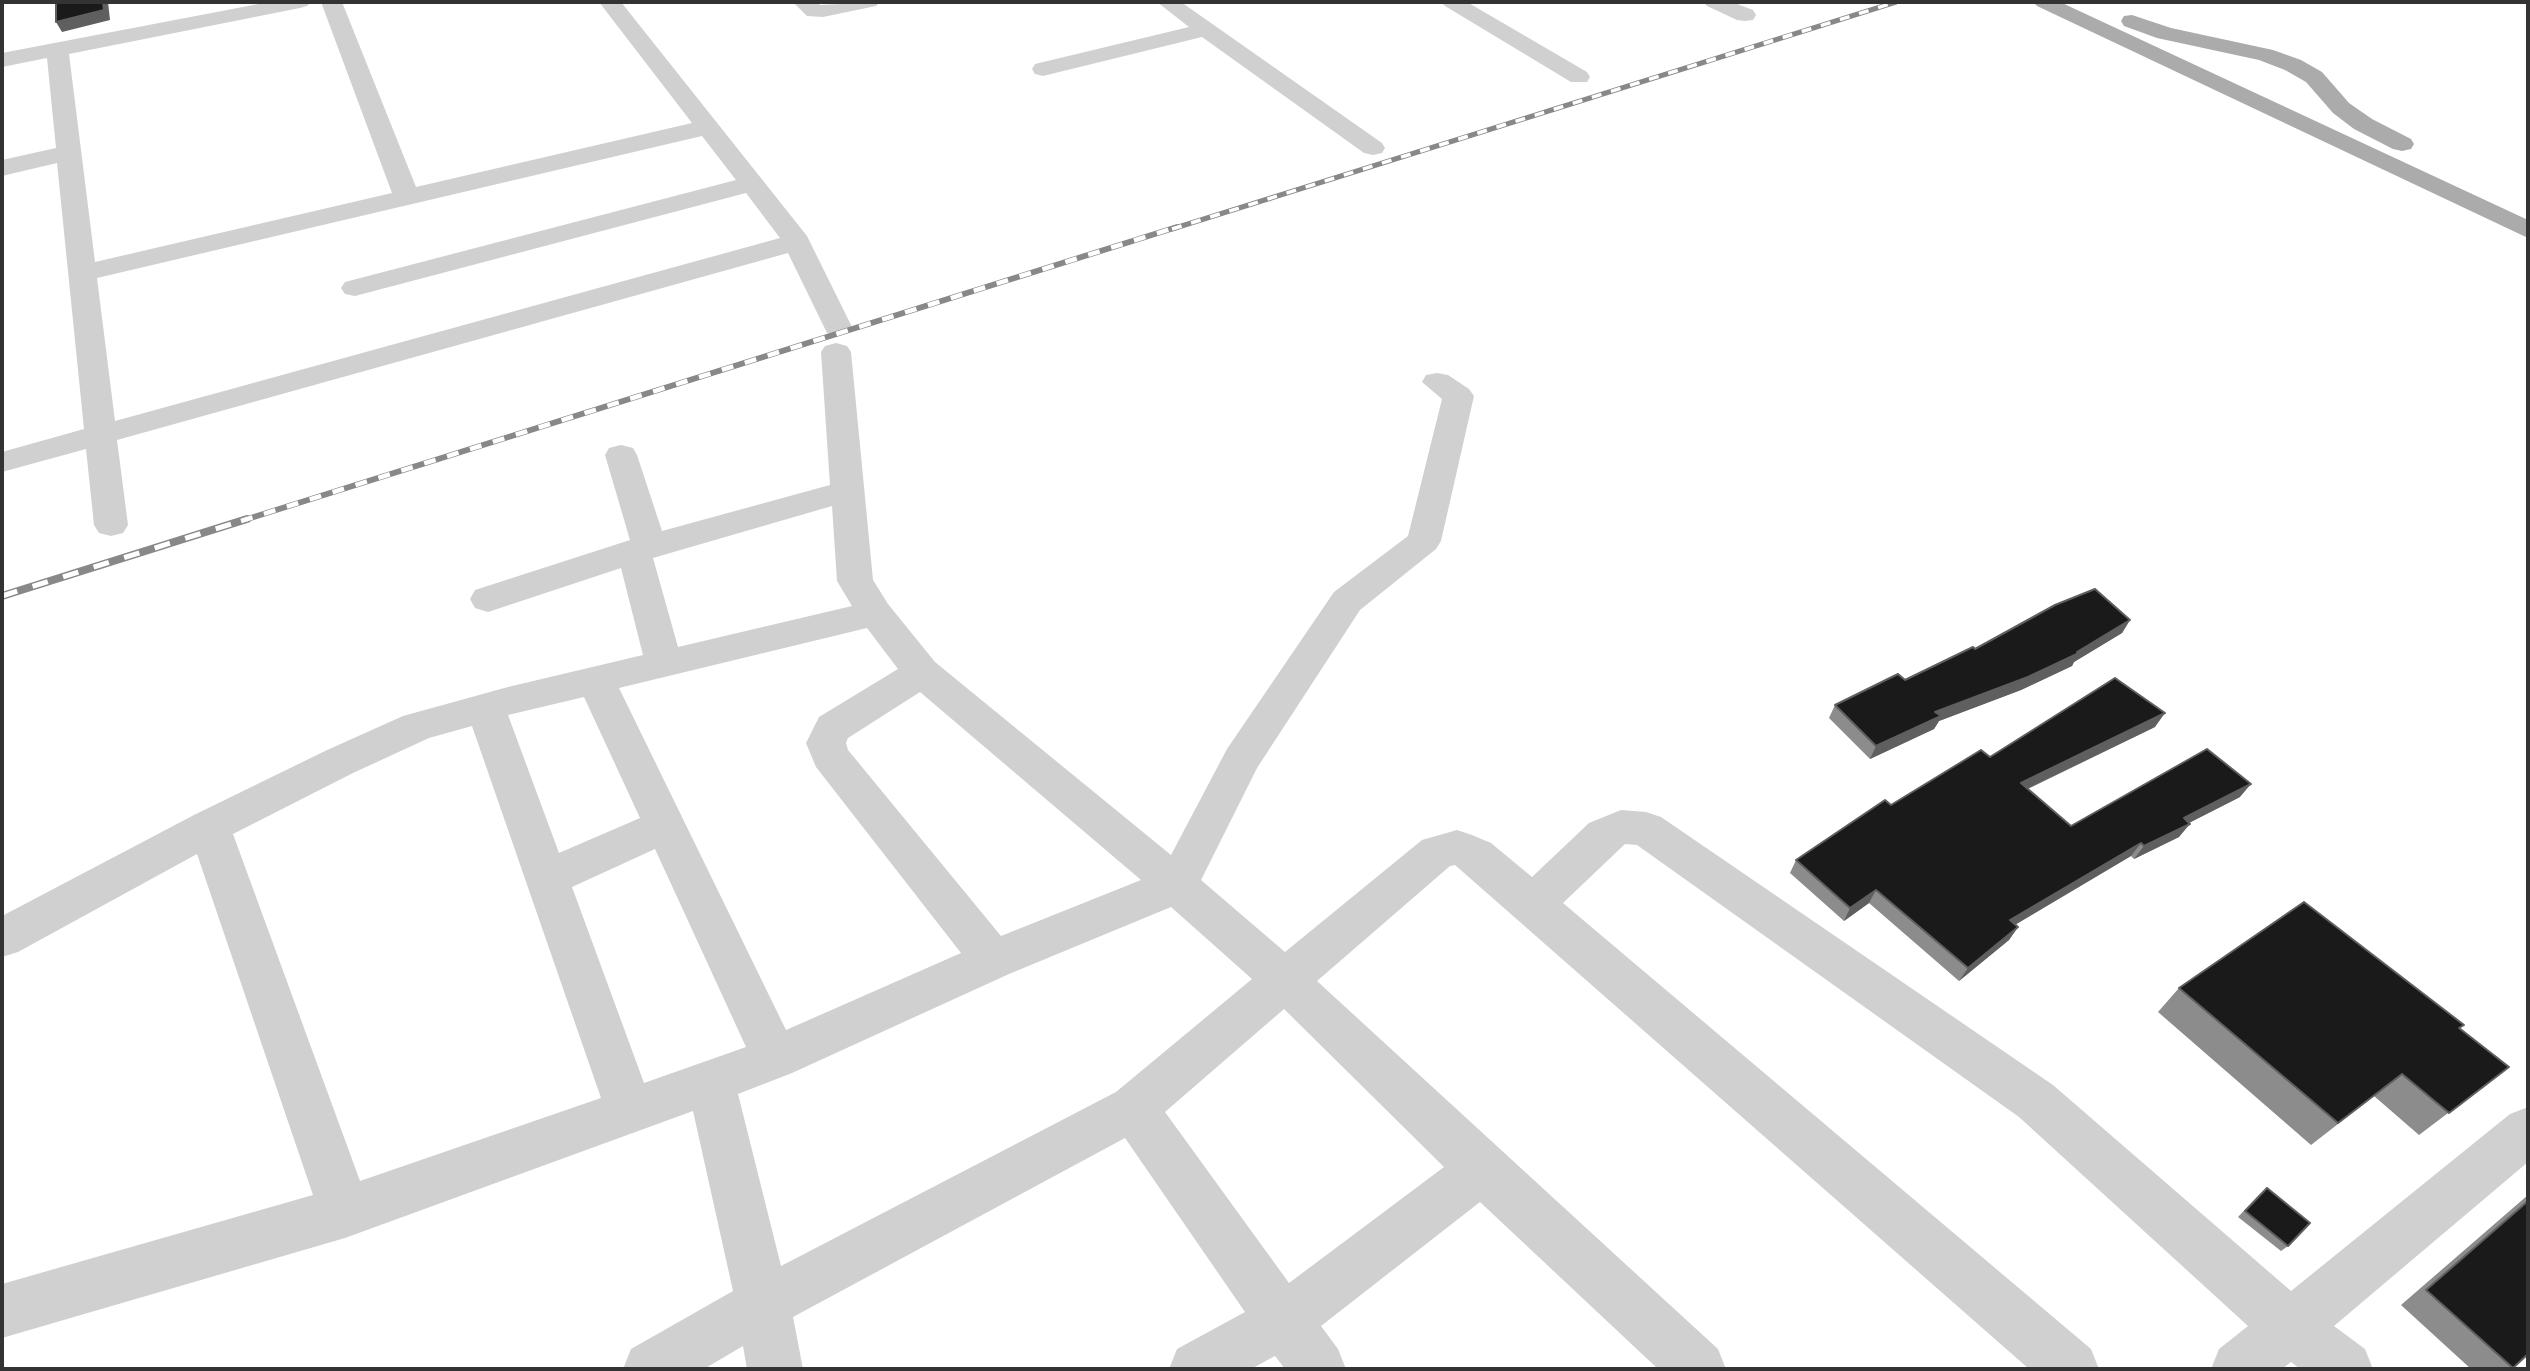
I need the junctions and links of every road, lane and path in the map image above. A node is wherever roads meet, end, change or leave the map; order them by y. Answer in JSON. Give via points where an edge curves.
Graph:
{"nodes":[{"id":1,"x":300,"y":2,"type":"edge"},
{"id":2,"x":331,"y":2,"type":"edge"},
{"id":3,"x":610,"y":2,"type":"edge"},
{"id":4,"x":804,"y":2,"type":"edge"},
{"id":5,"x":869,"y":2,"type":"edge"},
{"id":6,"x":1168,"y":2,"type":"edge"},
{"id":7,"x":1452,"y":2,"type":"edge"},
{"id":8,"x":1714,"y":2,"type":"edge"},
{"id":9,"x":2044,"y":2,"type":"edge"},
{"id":10,"x":2090,"y":2,"type":"edge"},
{"id":11,"x":1745,"y":15,"type":"dead end"},
{"id":12,"x":1207,"y":29,"type":"junction"},
{"id":13,"x":57,"y":49,"type":"junction"},
{"id":14,"x":2,"y":60,"type":"edge"},
{"id":15,"x":1043,"y":69,"type":"dead end"},
{"id":16,"x":1579,"y":78,"type":"dead end"},
{"id":17,"x":708,"y":127,"type":"junction"},
{"id":18,"x":1373,"y":148,"type":"dead end"},
{"id":19,"x":69,"y":153,"type":"junction"},
{"id":20,"x":2424,"y":154,"type":"dead end"},
{"id":21,"x":2,"y":168,"type":"edge"},
{"id":22,"x":752,"y":184,"type":"junction"},
{"id":23,"x":408,"y":197,"type":"junction"},
{"id":24,"x":2528,"y":230,"type":"edge"},
{"id":25,"x":797,"y":242,"type":"junction"},
{"id":26,"x":83,"y":274,"type":"junction"},
{"id":27,"x":355,"y":288,"type":"dead end"},
{"id":28,"x":1437,"y":382,"type":"dead end"},
{"id":29,"x":101,"y":435,"type":"junction"},
{"id":30,"x":621,"y":455,"type":"dead end"},
{"id":31,"x":2,"y":462,"type":"edge"},
{"id":32,"x":847,"y":491,"type":"junction"},
{"id":33,"x":111,"y":525,"type":"dead end"},
{"id":34,"x":642,"y":549,"type":"junction"},
{"id":35,"x":488,"y":599,"type":"dead end"},
{"id":36,"x":875,"y":613,"type":"junction"},
{"id":37,"x":664,"y":664,"type":"junction"},
{"id":38,"x":922,"y":672,"type":"junction"},
{"id":39,"x":596,"y":681,"type":"junction"},
{"id":40,"x":486,"y":709,"type":"junction"},
{"id":41,"x":209,"y":827,"type":"junction"},
{"id":42,"x":663,"y":827,"type":"junction"},
{"id":43,"x":547,"y":878,"type":"junction"},
{"id":44,"x":1177,"y":885,"type":"junction"},
{"id":45,"x":1532,"y":904,"type":"junction"},
{"id":46,"x":2,"y":937,"type":"edge"},
{"id":47,"x":993,"y":960,"type":"junction"},
{"id":48,"x":1286,"y":981,"type":"junction"},
{"id":49,"x":775,"y":1058,"type":"junction"},
{"id":50,"x":711,"y":1082,"type":"junction"},
{"id":51,"x":1133,"y":1108,"type":"junction"},
{"id":52,"x":630,"y":1110,"type":"junction"},
{"id":53,"x":2528,"y":1130,"type":"edge"},
{"id":54,"x":1482,"y":1169,"type":"junction"},
{"id":55,"x":345,"y":1212,"type":"junction"},
{"id":56,"x":763,"y":1304,"type":"junction"},
{"id":57,"x":2,"y":1311,"type":"edge"},
{"id":58,"x":1285,"y":1320,"type":"junction"},
{"id":59,"x":2292,"y":1328,"type":"junction"},
{"id":60,"x":651,"y":1369,"type":"edge"},
{"id":61,"x":775,"y":1369,"type":"edge"},
{"id":62,"x":1197,"y":1369,"type":"edge"},
{"id":63,"x":1318,"y":1369,"type":"edge"},
{"id":64,"x":1698,"y":1369,"type":"edge"},
{"id":65,"x":2071,"y":1369,"type":"edge"},
{"id":66,"x":2239,"y":1369,"type":"edge"},
{"id":67,"x":2345,"y":1369,"type":"edge"}],
"edges":[{"from":1,"to":13,"type":"street"},
{"from":2,"to":23,"type":"street"},
{"from":3,"to":17,"type":"street"},
{"from":4,"to":5,"type":"street","via":[[823,12]]},
{"from":6,"to":12,"type":"street"},
{"from":7,"to":16,"type":"street"},
{"from":8,"to":11,"type":"street"},
{"from":9,"to":24,"type":"main road"},
{"from":10,"to":20,"type":"main road","via":[[2165,33],[2293,65],[2314,77],[2340,108],[2363,124]]},
{"from":12,"to":15,"type":"street"},
{"from":12,"to":18,"type":"street"},
{"from":13,"to":14,"type":"street"},
{"from":13,"to":19,"type":"street"},
{"from":17,"to":22,"type":"street"},
{"from":17,"to":23,"type":"street"},
{"from":19,"to":21,"type":"street"},
{"from":19,"to":26,"type":"street"},
{"from":22,"to":25,"type":"street"},
{"from":22,"to":27,"type":"street"},
{"from":23,"to":26,"type":"street"},
{"from":25,"to":29,"type":"street"},
{"from":25,"to":32,"type":"street","via":[[837,339]]},
{"from":26,"to":29,"type":"street"},
{"from":28,"to":44,"type":"street","via":[[1458,396],[1424,541],[1347,601],[1241,760]]},
{"from":29,"to":31,"type":"street"},
{"from":29,"to":33,"type":"street"},
{"from":30,"to":34,"type":"street"},
{"from":32,"to":34,"type":"street"},
{"from":32,"to":36,"type":"street","via":[[855,580]]},
{"from":34,"to":35,"type":"street"},
{"from":34,"to":37,"type":"street"},
{"from":36,"to":37,"type":"street"},
{"from":36,"to":38,"type":"street"},
{"from":37,"to":39,"type":"street"},
{"from":38,"to":44,"type":"street"},
{"from":38,"to":47,"type":"street","via":[[833,728],[826,743],[830,756]]},
{"from":39,"to":40,"type":"street"},
{"from":39,"to":42,"type":"street"},
{"from":40,"to":41,"type":"street","via":[[417,727]]},
{"from":40,"to":43,"type":"street"},
{"from":41,"to":46,"type":"street"},
{"from":41,"to":55,"type":"street"},
{"from":42,"to":43,"type":"street"},
{"from":42,"to":49,"type":"street"},
{"from":43,"to":52,"type":"street"},
{"from":44,"to":47,"type":"street"},
{"from":44,"to":48,"type":"street"},
{"from":45,"to":48,"type":"street","via":[[1476,855],[1457,847],[1437,852]]},
{"from":45,"to":59,"type":"street","via":[[1604,835],[1621,827],[1646,829],[2036,1101]]},
{"from":45,"to":65,"type":"street"},
{"from":47,"to":49,"type":"street"},
{"from":48,"to":51,"type":"street"},
{"from":48,"to":54,"type":"street"},
{"from":49,"to":50,"type":"street"},
{"from":50,"to":52,"type":"street"},
{"from":50,"to":56,"type":"street"},
{"from":51,"to":56,"type":"street"},
{"from":51,"to":58,"type":"street"},
{"from":52,"to":55,"type":"street"},
{"from":53,"to":59,"type":"street"},
{"from":54,"to":58,"type":"street"},
{"from":54,"to":64,"type":"street"},
{"from":55,"to":57,"type":"street"},
{"from":56,"to":60,"type":"street"},
{"from":56,"to":61,"type":"street"},
{"from":58,"to":62,"type":"street"},
{"from":58,"to":63,"type":"street"},
{"from":59,"to":66,"type":"street"},
{"from":59,"to":67,"type":"street"}]}
